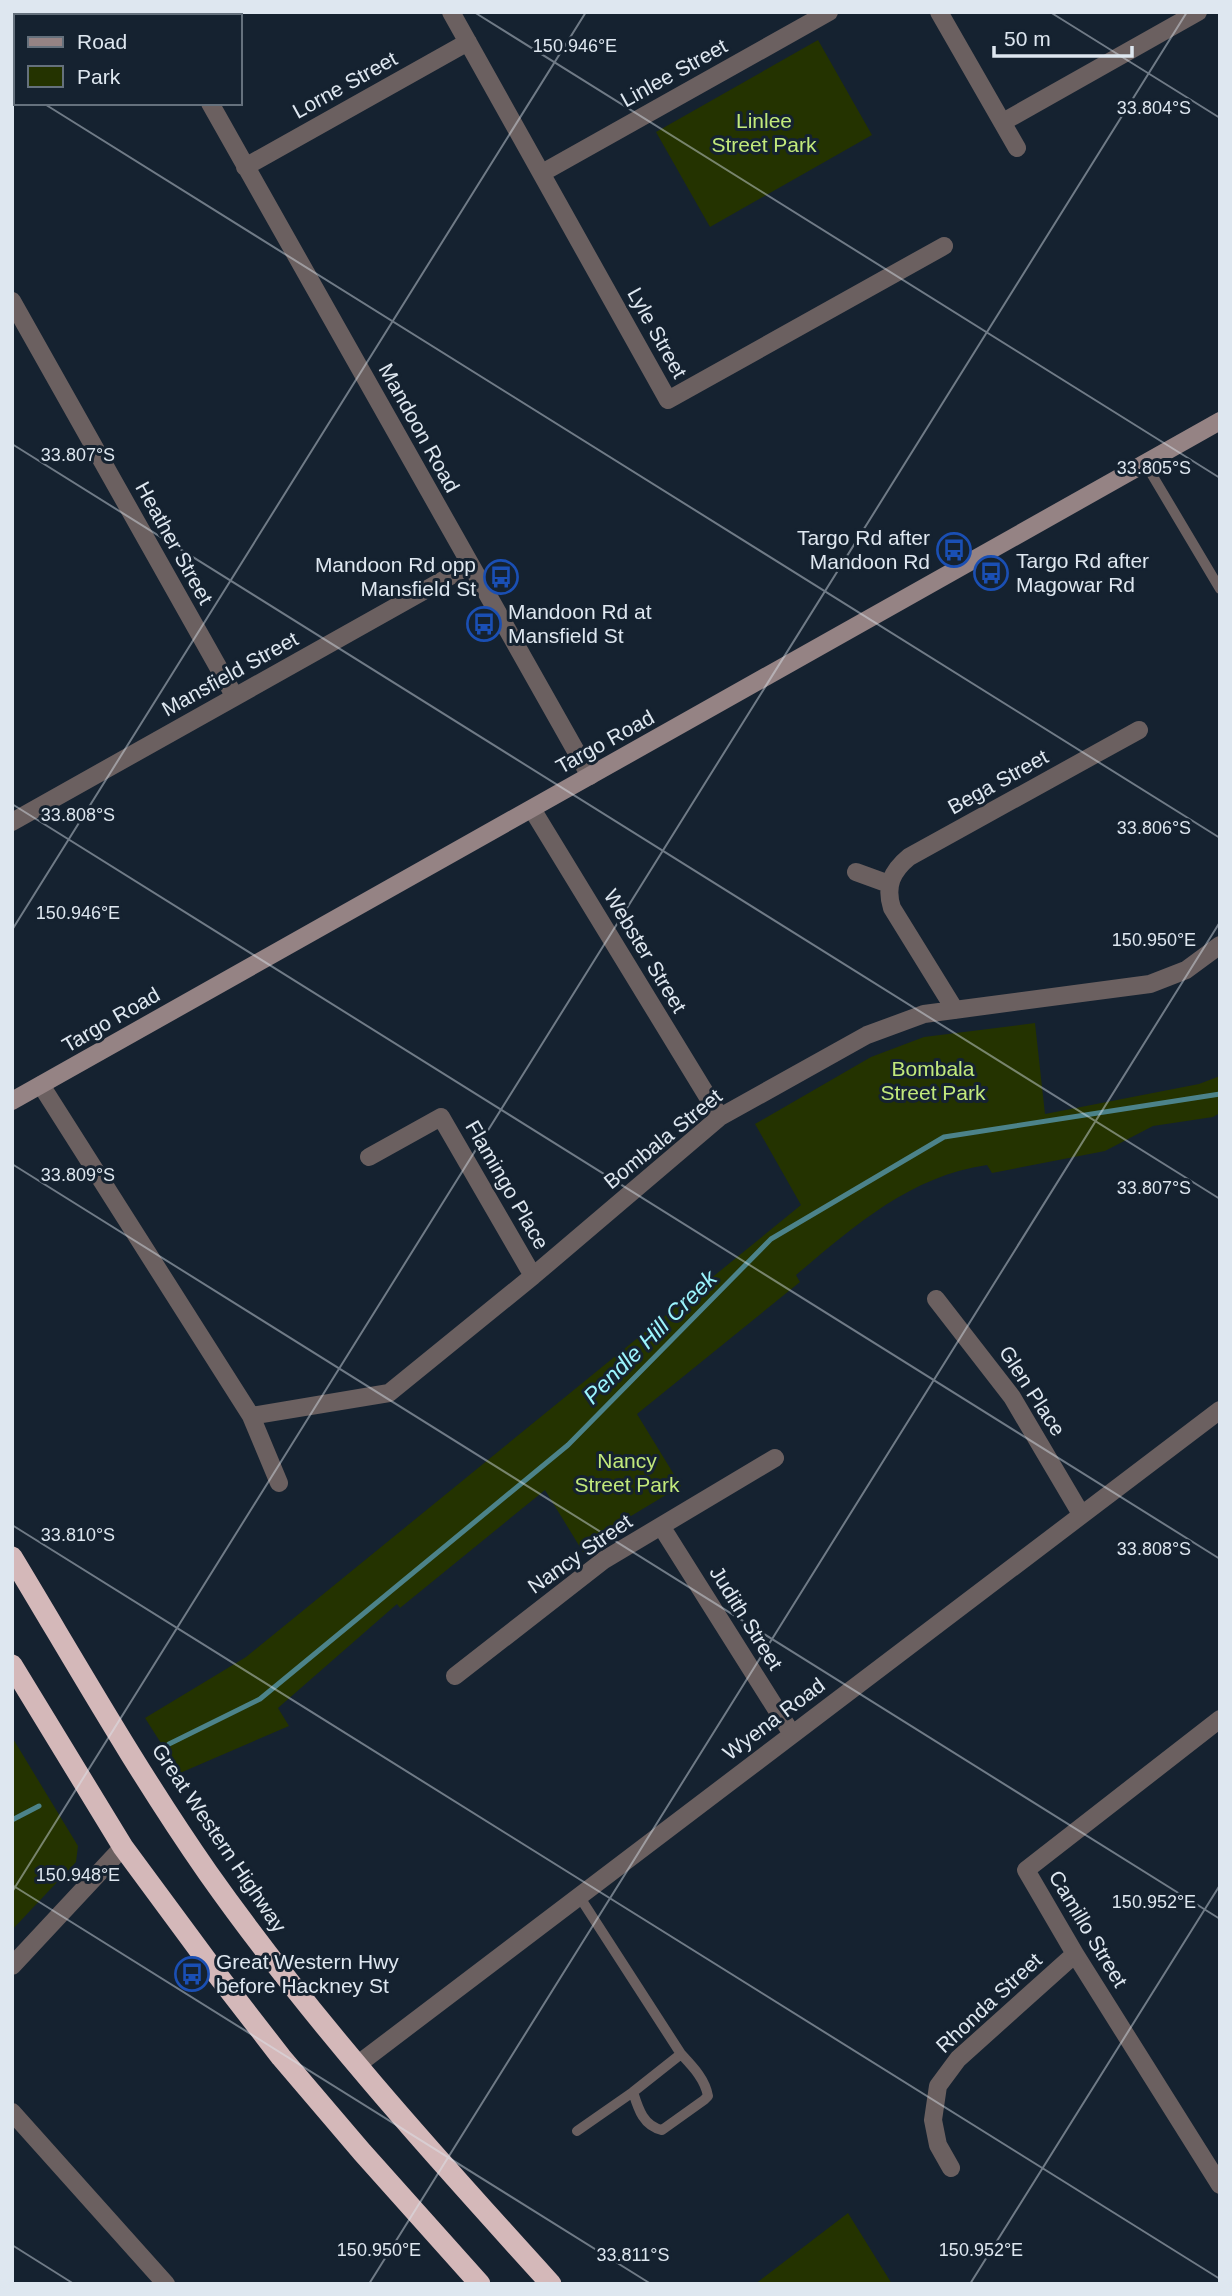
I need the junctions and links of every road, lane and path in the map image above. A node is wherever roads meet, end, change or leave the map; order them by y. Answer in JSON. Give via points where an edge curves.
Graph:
{"nodes":[{"id":1,"x":451,"y":12,"type":"edge"},
{"id":2,"x":829,"y":12,"type":"edge"},
{"id":3,"x":939,"y":12,"type":"edge"},
{"id":4,"x":1198,"y":12,"type":"edge"},
{"id":5,"x":468,"y":42,"type":"junction"},
{"id":6,"x":211,"y":105,"type":"edge"},
{"id":7,"x":1003,"y":122,"type":"junction"},
{"id":8,"x":1017,"y":148,"type":"dead end"},
{"id":9,"x":245,"y":167,"type":"junction"},
{"id":10,"x":542,"y":173,"type":"junction"},
{"id":11,"x":944,"y":246,"type":"dead end"},
{"id":12,"x":12,"y":301,"type":"edge"},
{"id":13,"x":1220,"y":421,"type":"edge"},
{"id":14,"x":1145,"y":463,"type":"junction"},
{"id":15,"x":470,"y":565,"type":"junction"},
{"id":16,"x":1220,"y":589,"type":"edge"},
{"id":17,"x":235,"y":697,"type":"junction"},
{"id":18,"x":1139,"y":730,"type":"dead end"},
{"id":19,"x":590,"y":776,"type":"junction"},
{"id":20,"x":532,"y":809,"type":"junction"},
{"id":21,"x":13,"y":821,"type":"edge"},
{"id":22,"x":856,"y":872,"type":"dead end"},
{"id":23,"x":889,"y":884,"type":"junction"},
{"id":24,"x":1220,"y":945,"type":"edge"},
{"id":25,"x":955,"y":1010,"type":"junction"},
{"id":26,"x":41,"y":1085,"type":"junction"},
{"id":27,"x":12,"y":1101,"type":"edge"},
{"id":28,"x":720,"y":1117,"type":"junction"},
{"id":29,"x":369,"y":1157,"type":"dead end"},
{"id":30,"x":533,"y":1276,"type":"junction"},
{"id":31,"x":936,"y":1299,"type":"dead end"},
{"id":32,"x":1220,"y":1410,"type":"edge"},
{"id":33,"x":251,"y":1416,"type":"junction"},
{"id":34,"x":775,"y":1458,"type":"dead end"},
{"id":35,"x":279,"y":1483,"type":"dead end"},
{"id":36,"x":1082,"y":1514,"type":"junction"},
{"id":37,"x":661,"y":1526,"type":"junction"},
{"id":38,"x":12,"y":1557,"type":"edge"},
{"id":39,"x":12,"y":1665,"type":"edge"},
{"id":40,"x":455,"y":1676,"type":"dead end"},
{"id":41,"x":1220,"y":1719,"type":"edge"},
{"id":42,"x":792,"y":1734,"type":"junction"},
{"id":43,"x":123,"y":1847,"type":"junction"},
{"id":44,"x":579,"y":1896,"type":"junction"},
{"id":45,"x":1075,"y":1954,"type":"junction"},
{"id":46,"x":12,"y":1966,"type":"edge"},
{"id":47,"x":681,"y":2054,"type":"junction"},
{"id":48,"x":356,"y":2065,"type":"junction"},
{"id":49,"x":632,"y":2092,"type":"junction"},
{"id":50,"x":12,"y":2112,"type":"edge"},
{"id":51,"x":577,"y":2130,"type":"dead end"},
{"id":52,"x":951,"y":2168,"type":"dead end"},
{"id":53,"x":1220,"y":2185,"type":"edge"},
{"id":54,"x":166,"y":2284,"type":"edge"},
{"id":55,"x":480,"y":2284,"type":"edge"},
{"id":56,"x":551,"y":2284,"type":"edge"}],
"edges":[{"from":1,"to":5,"type":"street","name":"Lyle Street"},
{"from":2,"to":10,"type":"street","name":"Linlee Street"},
{"from":3,"to":7,"type":"street"},
{"from":4,"to":7,"type":"street"},
{"from":5,"to":9,"type":"street","name":"Lorne Street"},
{"from":5,"to":10,"type":"street","name":"Lyle Street"},
{"from":6,"to":9,"type":"street","name":"Mandoon Road"},
{"from":7,"to":8,"type":"street"},
{"from":9,"to":15,"type":"street","name":"Mandoon Road"},
{"from":10,"to":11,"type":"street","name":"Lyle Street","via":[[668,400]]},
{"from":12,"to":17,"type":"street","name":"Heather Street"},
{"from":13,"to":14,"type":"street","name":"Targo Road"},
{"from":14,"to":16,"type":"lane"},
{"from":14,"to":19,"type":"street","name":"Targo Road"},
{"from":15,"to":17,"type":"street","name":"Mansfield Street"},
{"from":15,"to":19,"type":"street","name":"Mandoon Road"},
{"from":17,"to":21,"type":"street","name":"Mansfield Street"},
{"from":18,"to":23,"type":"street","name":"Bega Street","via":[[909,858]]},
{"from":19,"to":20,"type":"street","name":"Targo Road"},
{"from":20,"to":26,"type":"street","name":"Targo Road"},
{"from":20,"to":28,"type":"street","name":"Webster Street"},
{"from":22,"to":23,"type":"street"},
{"from":23,"to":25,"type":"street","via":[[892,908]]},
{"from":24,"to":25,"type":"street","name":"Bombala Street","via":[[1186,970],[1150,984]]},
{"from":25,"to":28,"type":"street","name":"Bombala Street","via":[[913,1018],[867,1035]]},
{"from":26,"to":27,"type":"street","name":"Targo Road"},
{"from":26,"to":33,"type":"street"},
{"from":28,"to":30,"type":"street","name":"Bombala Street"},
{"from":29,"to":30,"type":"street","name":"Flamingo Place","via":[[440,1116]]},
{"from":30,"to":33,"type":"street","name":"Bombala Street","via":[[389,1393]]},
{"from":31,"to":36,"type":"street","name":"Glen Place","via":[[1012,1397]]},
{"from":32,"to":36,"type":"street","name":"Wyena Road"},
{"from":33,"to":35,"type":"street"},
{"from":34,"to":37,"type":"street","name":"Nancy Street"},
{"from":36,"to":42,"type":"street","name":"Wyena Road"},
{"from":37,"to":40,"type":"street","name":"Nancy Street","via":[[604,1560]]},
{"from":37,"to":42,"type":"street","name":"Judith Street"},
{"from":38,"to":48,"type":"highway","name":"Great Western Highway","via":[[207,1872]]},
{"from":39,"to":43,"type":"highway"},
{"from":41,"to":45,"type":"street","name":"Camillo Street","via":[[1026,1870]]},
{"from":42,"to":44,"type":"street","name":"Wyena Road"},
{"from":43,"to":46,"type":"street"},
{"from":43,"to":55,"type":"highway","via":[[281,2057]]},
{"from":44,"to":47,"type":"lane"},
{"from":44,"to":48,"type":"street","name":"Wyena Road"},
{"from":45,"to":52,"type":"street","name":"Rhonda Street","via":[[958,2059],[938,2086],[933,2120],[938,2145]]},
{"from":45,"to":53,"type":"street","name":"Camillo Street"},
{"from":47,"to":49,"type":"lane"},
{"from":47,"to":49,"type":"lane","via":[[704,2083],[708,2096],[704,2100],[662,2130],[650,2125]]},
{"from":48,"to":56,"type":"highway","name":"Great Western Highway"},
{"from":49,"to":51,"type":"lane"},
{"from":50,"to":54,"type":"street"}]}
